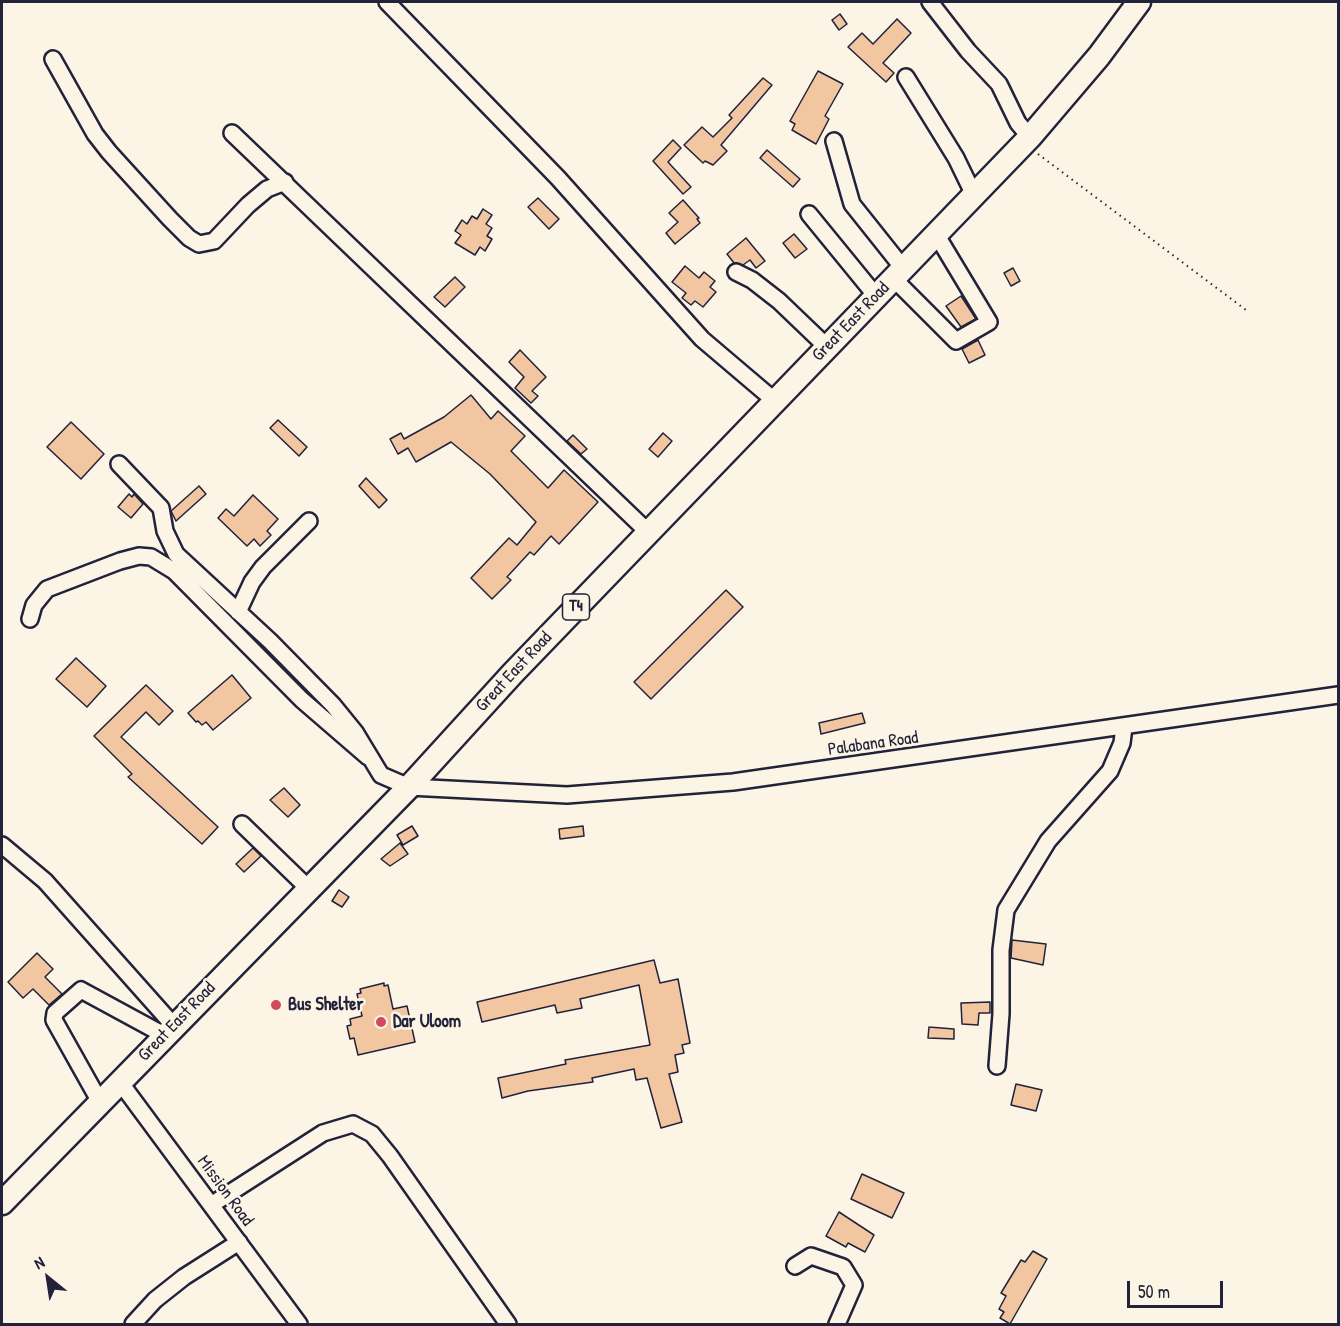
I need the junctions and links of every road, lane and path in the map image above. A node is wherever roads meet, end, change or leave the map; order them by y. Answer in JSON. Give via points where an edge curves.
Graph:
{"nodes":[{"id":1,"x":387,"y":2,"type":"edge"},
{"id":2,"x":930,"y":2,"type":"edge"},
{"id":3,"x":1139,"y":2,"type":"edge"},
{"id":4,"x":53,"y":59,"type":"dead end"},
{"id":5,"x":906,"y":77,"type":"dead end"},
{"id":6,"x":232,"y":133,"type":"dead end"},
{"id":7,"x":1027,"y":140,"type":"junction"},
{"id":8,"x":834,"y":141,"type":"dead end"},
{"id":9,"x":285,"y":182,"type":"junction"},
{"id":10,"x":974,"y":195,"type":"junction"},
{"id":11,"x":809,"y":214,"type":"dead end"},
{"id":12,"x":936,"y":234,"type":"junction"},
{"id":13,"x":736,"y":272,"type":"dead end"},
{"id":14,"x":898,"y":273,"type":"junction"},
{"id":15,"x":876,"y":296,"type":"junction"},
{"id":16,"x":1246,"y":310,"type":"dead end"},
{"id":17,"x":827,"y":347,"type":"junction"},
{"id":18,"x":775,"y":401,"type":"junction"},
{"id":19,"x":119,"y":464,"type":"dead end"},
{"id":20,"x":309,"y":521,"type":"dead end"},
{"id":21,"x":648,"y":531,"type":"junction"},
{"id":22,"x":238,"y":612,"type":"junction"},
{"id":23,"x":30,"y":619,"type":"dead end"},
{"id":24,"x":1338,"y":695,"type":"edge"},
{"id":25,"x":1124,"y":727,"type":"junction"},
{"id":26,"x":370,"y":759,"type":"junction"},
{"id":27,"x":409,"y":787,"type":"junction"},
{"id":28,"x":242,"y":824,"type":"dead end"},
{"id":29,"x":2,"y":845,"type":"edge"},
{"id":30,"x":308,"y":888,"type":"junction"},
{"id":31,"x":169,"y":1031,"type":"junction"},
{"id":32,"x":997,"y":1066,"type":"dead end"},
{"id":33,"x":120,"y":1082,"type":"junction"},
{"id":34,"x":100,"y":1102,"type":"junction"},
{"id":35,"x":2,"y":1203,"type":"edge"},
{"id":36,"x":211,"y":1205,"type":"junction"},
{"id":37,"x":239,"y":1242,"type":"junction"},
{"id":38,"x":795,"y":1266,"type":"dead end"},
{"id":39,"x":133,"y":1324,"type":"edge"},
{"id":40,"x":299,"y":1324,"type":"edge"},
{"id":41,"x":508,"y":1324,"type":"edge"},
{"id":42,"x":837,"y":1324,"type":"edge"}],
"edges":[{"from":1,"to":18,"type":"street","via":[[565,185],[702,339]]},
{"from":2,"to":7,"type":"street","via":[[999,84]]},
{"from":3,"to":7,"type":"highway","name":"Great East Road","number":"T4"},
{"from":4,"to":9,"type":"street","via":[[95,134],[189,238],[199,244],[214,241],[267,189]]},
{"from":5,"to":10,"type":"street"},
{"from":6,"to":9,"type":"street"},
{"from":7,"to":10,"type":"highway","name":"Great East Road","number":"T4"},
{"from":7,"to":16,"type":"path"},
{"from":8,"to":14,"type":"street","via":[[852,204]]},
{"from":9,"to":21,"type":"street"},
{"from":10,"to":12,"type":"highway","name":"Great East Road","number":"T4"},
{"from":11,"to":15,"type":"street"},
{"from":12,"to":14,"type":"highway","name":"Great East Road","number":"T4"},
{"from":12,"to":14,"type":"street","via":[[989,322],[956,341]]},
{"from":13,"to":17,"type":"street","via":[[779,301]]},
{"from":14,"to":15,"type":"highway","name":"Great East Road","number":"T4"},
{"from":15,"to":17,"type":"highway","name":"Great East Road","number":"T4"},
{"from":17,"to":18,"type":"highway","name":"Great East Road","number":"T4"},
{"from":18,"to":21,"type":"highway","name":"Great East Road","number":"T4"},
{"from":19,"to":22,"type":"street","via":[[160,508],[176,554]]},
{"from":20,"to":22,"type":"street","via":[[263,567]]},
{"from":21,"to":27,"type":"highway","name":"Great East Road","number":"T4"},
{"from":22,"to":26,"type":"street","via":[[333,705]]},
{"from":23,"to":26,"type":"street","via":[[34,604],[47,589],[120,561],[152,557],[174,571],[302,700]]},
{"from":24,"to":25,"type":"street","name":"Palabana Road"},
{"from":25,"to":27,"type":"street","name":"Palabana Road","via":[[805,773],[670,788],[544,795]]},
{"from":25,"to":32,"type":"street","via":[[1110,771],[1047,841],[1006,910]]},
{"from":26,"to":27,"type":"street","name":"Palabana Road","via":[[381,775]]},
{"from":27,"to":30,"type":"highway","name":"Great East Road","number":"T4"},
{"from":28,"to":30,"type":"street"},
{"from":29,"to":31,"type":"street","via":[[45,881]]},
{"from":30,"to":31,"type":"highway","name":"Great East Road","number":"T4"},
{"from":31,"to":33,"type":"highway","name":"Great East Road","number":"T4"},
{"from":31,"to":34,"type":"street","via":[[81,990],[55,1013],[54,1020]]},
{"from":33,"to":34,"type":"highway","name":"Great East Road","number":"T4"},
{"from":33,"to":36,"type":"street","name":"Mission Road"},
{"from":34,"to":35,"type":"highway","name":"Great East Road","number":"T4"},
{"from":36,"to":37,"type":"street","name":"Mission Road"},
{"from":36,"to":41,"type":"street","via":[[323,1133],[353,1124],[372,1134],[390,1156]]},
{"from":37,"to":39,"type":"street","via":[[183,1277]]},
{"from":37,"to":40,"type":"street","name":"Mission Road"},
{"from":38,"to":42,"type":"street","via":[[811,1256],[843,1267],[854,1285]]}]}
